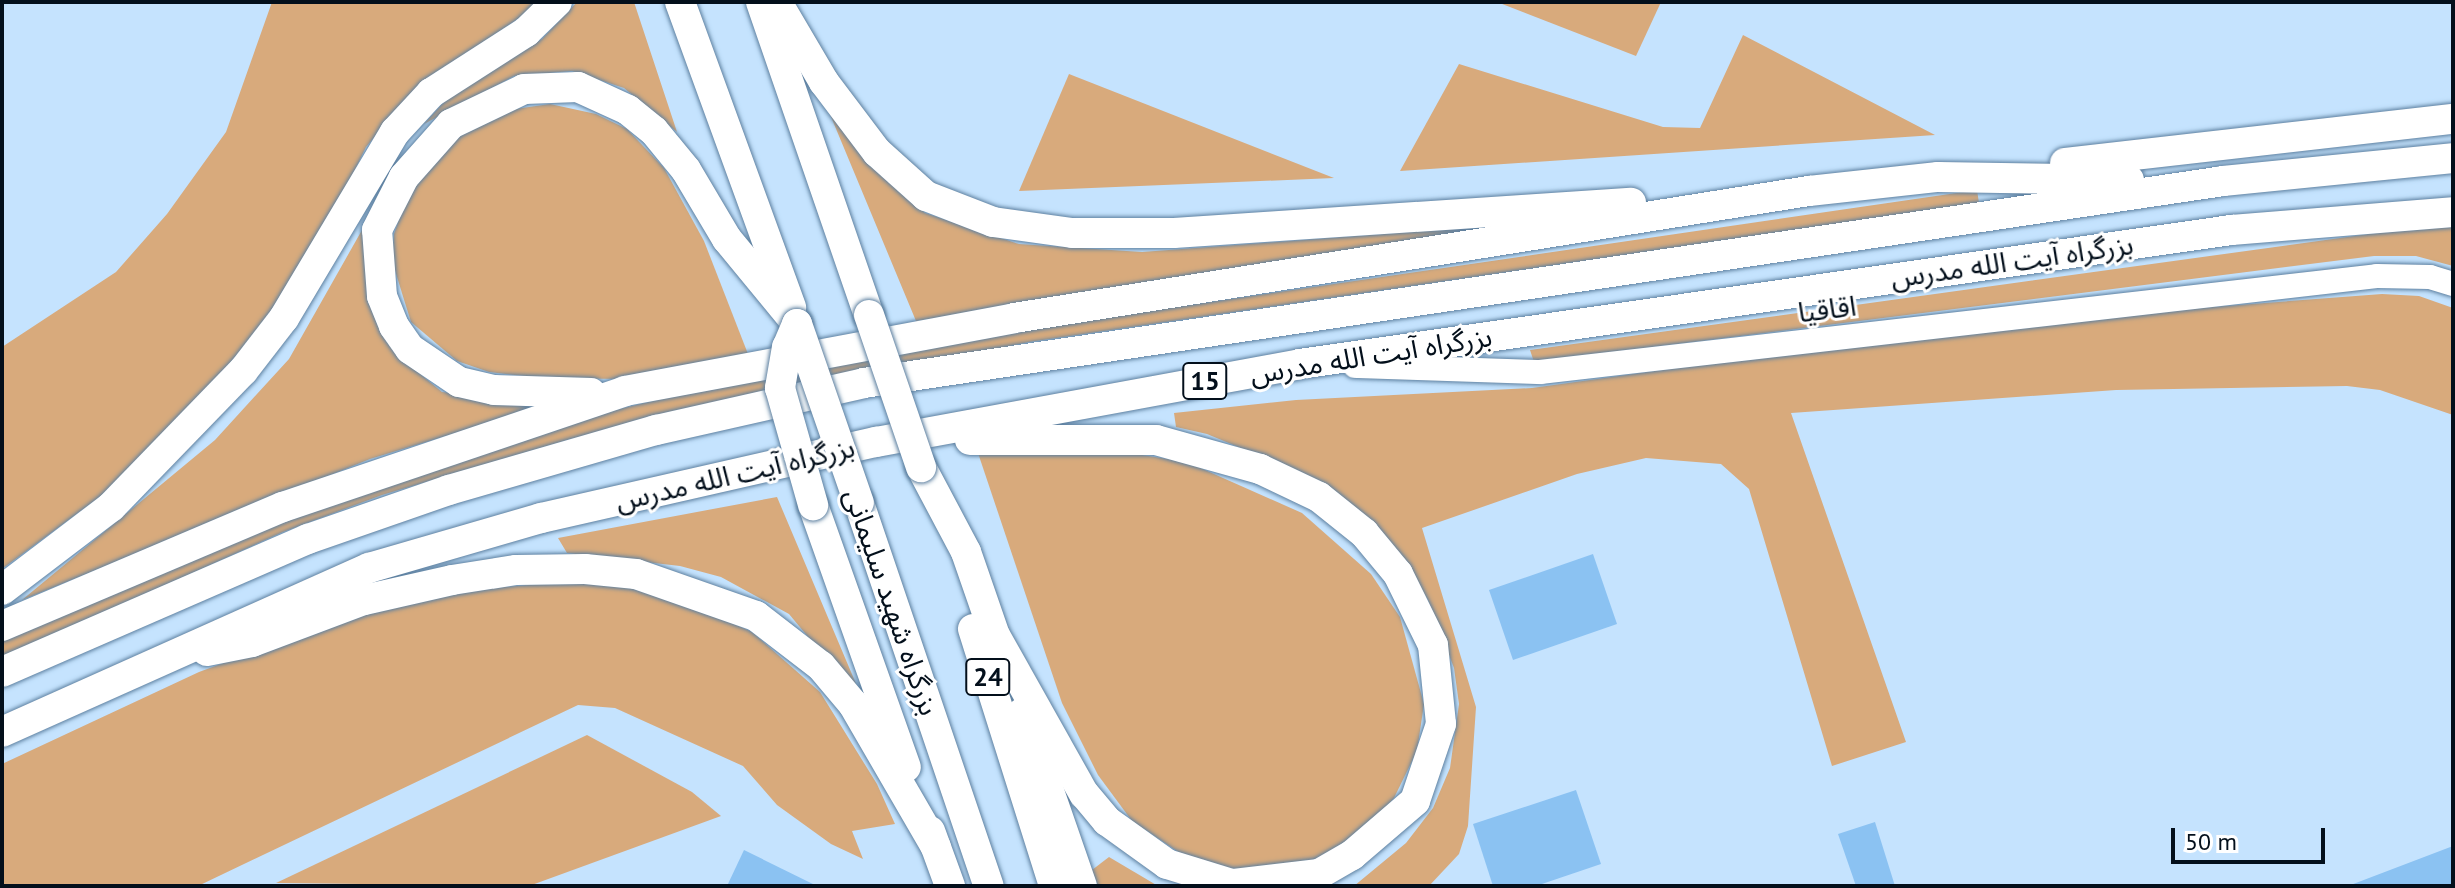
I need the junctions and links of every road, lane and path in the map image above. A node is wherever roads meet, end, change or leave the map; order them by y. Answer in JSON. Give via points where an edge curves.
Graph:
{"nodes":[{"id":1,"x":557,"y":2,"type":"edge"},
{"id":2,"x":680,"y":2,"type":"edge"},
{"id":3,"x":761,"y":2,"type":"edge"},
{"id":4,"x":777,"y":2,"type":"edge"},
{"id":5,"x":2453,"y":119,"type":"edge"},
{"id":6,"x":2453,"y":158,"type":"edge"},
{"id":7,"x":1938,"y":177,"type":"junction"},
{"id":8,"x":2223,"y":181,"type":"junction"},
{"id":9,"x":1809,"y":191,"type":"junction"},
{"id":10,"x":2453,"y":212,"type":"edge"},
{"id":11,"x":2453,"y":284,"type":"edge"},
{"id":12,"x":797,"y":324,"type":"junction"},
{"id":13,"x":1300,"y":364,"type":"junction"},
{"id":14,"x":625,"y":391,"type":"junction"},
{"id":15,"x":876,"y":442,"type":"junction"},
{"id":16,"x":921,"y":467,"type":"junction"},
{"id":17,"x":2,"y":590,"type":"edge"},
{"id":18,"x":2,"y":626,"type":"edge"},
{"id":19,"x":996,"y":637,"type":"junction"},
{"id":20,"x":166,"y":655,"type":"junction"},
{"id":21,"x":2,"y":672,"type":"edge"},
{"id":22,"x":2,"y":732,"type":"edge"},
{"id":23,"x":936,"y":847,"type":"junction"},
{"id":24,"x":950,"y":886,"type":"edge"},
{"id":25,"x":989,"y":886,"type":"edge"},
{"id":26,"x":1054,"y":886,"type":"edge"},
{"id":27,"x":1082,"y":886,"type":"edge"}],
"edges":[{"from":1,"to":17,"type":"highway","via":[[526,32],[431,93],[395,132],[284,318],[243,371],[111,507]]},
{"from":2,"to":12,"type":"highway","name":"بزرگراه شهید سلیمانی","number":"24"},
{"from":3,"to":16,"type":"highway","number":"24","bridge":true},
{"from":4,"to":9,"type":"highway","via":[[824,82],[877,152],[926,196],[993,222],[1072,233],[1174,233]]},
{"from":5,"to":7,"type":"highway"},
{"from":6,"to":8,"type":"highway","name":"بزرگراه آیت الله مدرس","number":"15"},
{"from":7,"to":8,"type":"highway"},
{"from":7,"to":9,"type":"highway"},
{"from":8,"to":21,"type":"highway","name":"بزرگراه آیت الله مدرس","number":"15","via":[[864,383],[656,430],[449,490],[280,551]]},
{"from":9,"to":14,"type":"highway","via":[[1014,318]]},
{"from":10,"to":13,"type":"highway","name":"بزرگراه آیت الله مدرس","number":"15","via":[[2231,230]]},
{"from":11,"to":13,"type":"main road","name":"اقاقیا","via":[[2430,277],[2377,276],[1540,372]]},
{"from":12,"to":14,"type":"highway","via":[[727,239],[670,149],[628,110],[578,87],[524,89],[474,109],[422,151],[377,230],[376,263],[394,326],[434,370],[459,382],[527,393]]},
{"from":12,"to":23,"type":"highway","bridge":true,"via":[[780,388],[813,505]]},
{"from":12,"to":25,"type":"highway","name":"بزرگراه شهید سلیمانی","number":"24","bridge":true},
{"from":13,"to":15,"type":"highway","name":"بزرگراه آیت الله مدرس","number":"15"},
{"from":14,"to":18,"type":"highway","via":[[283,507]]},
{"from":15,"to":19,"type":"highway","via":[[1117,436],[1156,440],[1260,469],[1319,497],[1364,533],[1398,574],[1433,645],[1441,724],[1415,801],[1352,855],[1319,874],[1232,884],[1167,864],[1107,821],[1084,794]]},
{"from":15,"to":20,"type":"highway","name":"بزرگراه آیت الله مدرس","number":"15","via":[[541,518],[369,568]]},
{"from":16,"to":19,"type":"highway","via":[[966,552]]},
{"from":16,"to":26,"type":"highway","number":"24"},
{"from":19,"to":27,"type":"highway"},
{"from":20,"to":22,"type":"highway","name":"بزرگراه آیت الله مدرس","number":"15"},
{"from":20,"to":23,"type":"highway","via":[[252,642],[364,600],[452,580],[516,570],[636,574],[756,616],[821,666],[853,704]]},
{"from":23,"to":24,"type":"highway"}]}
